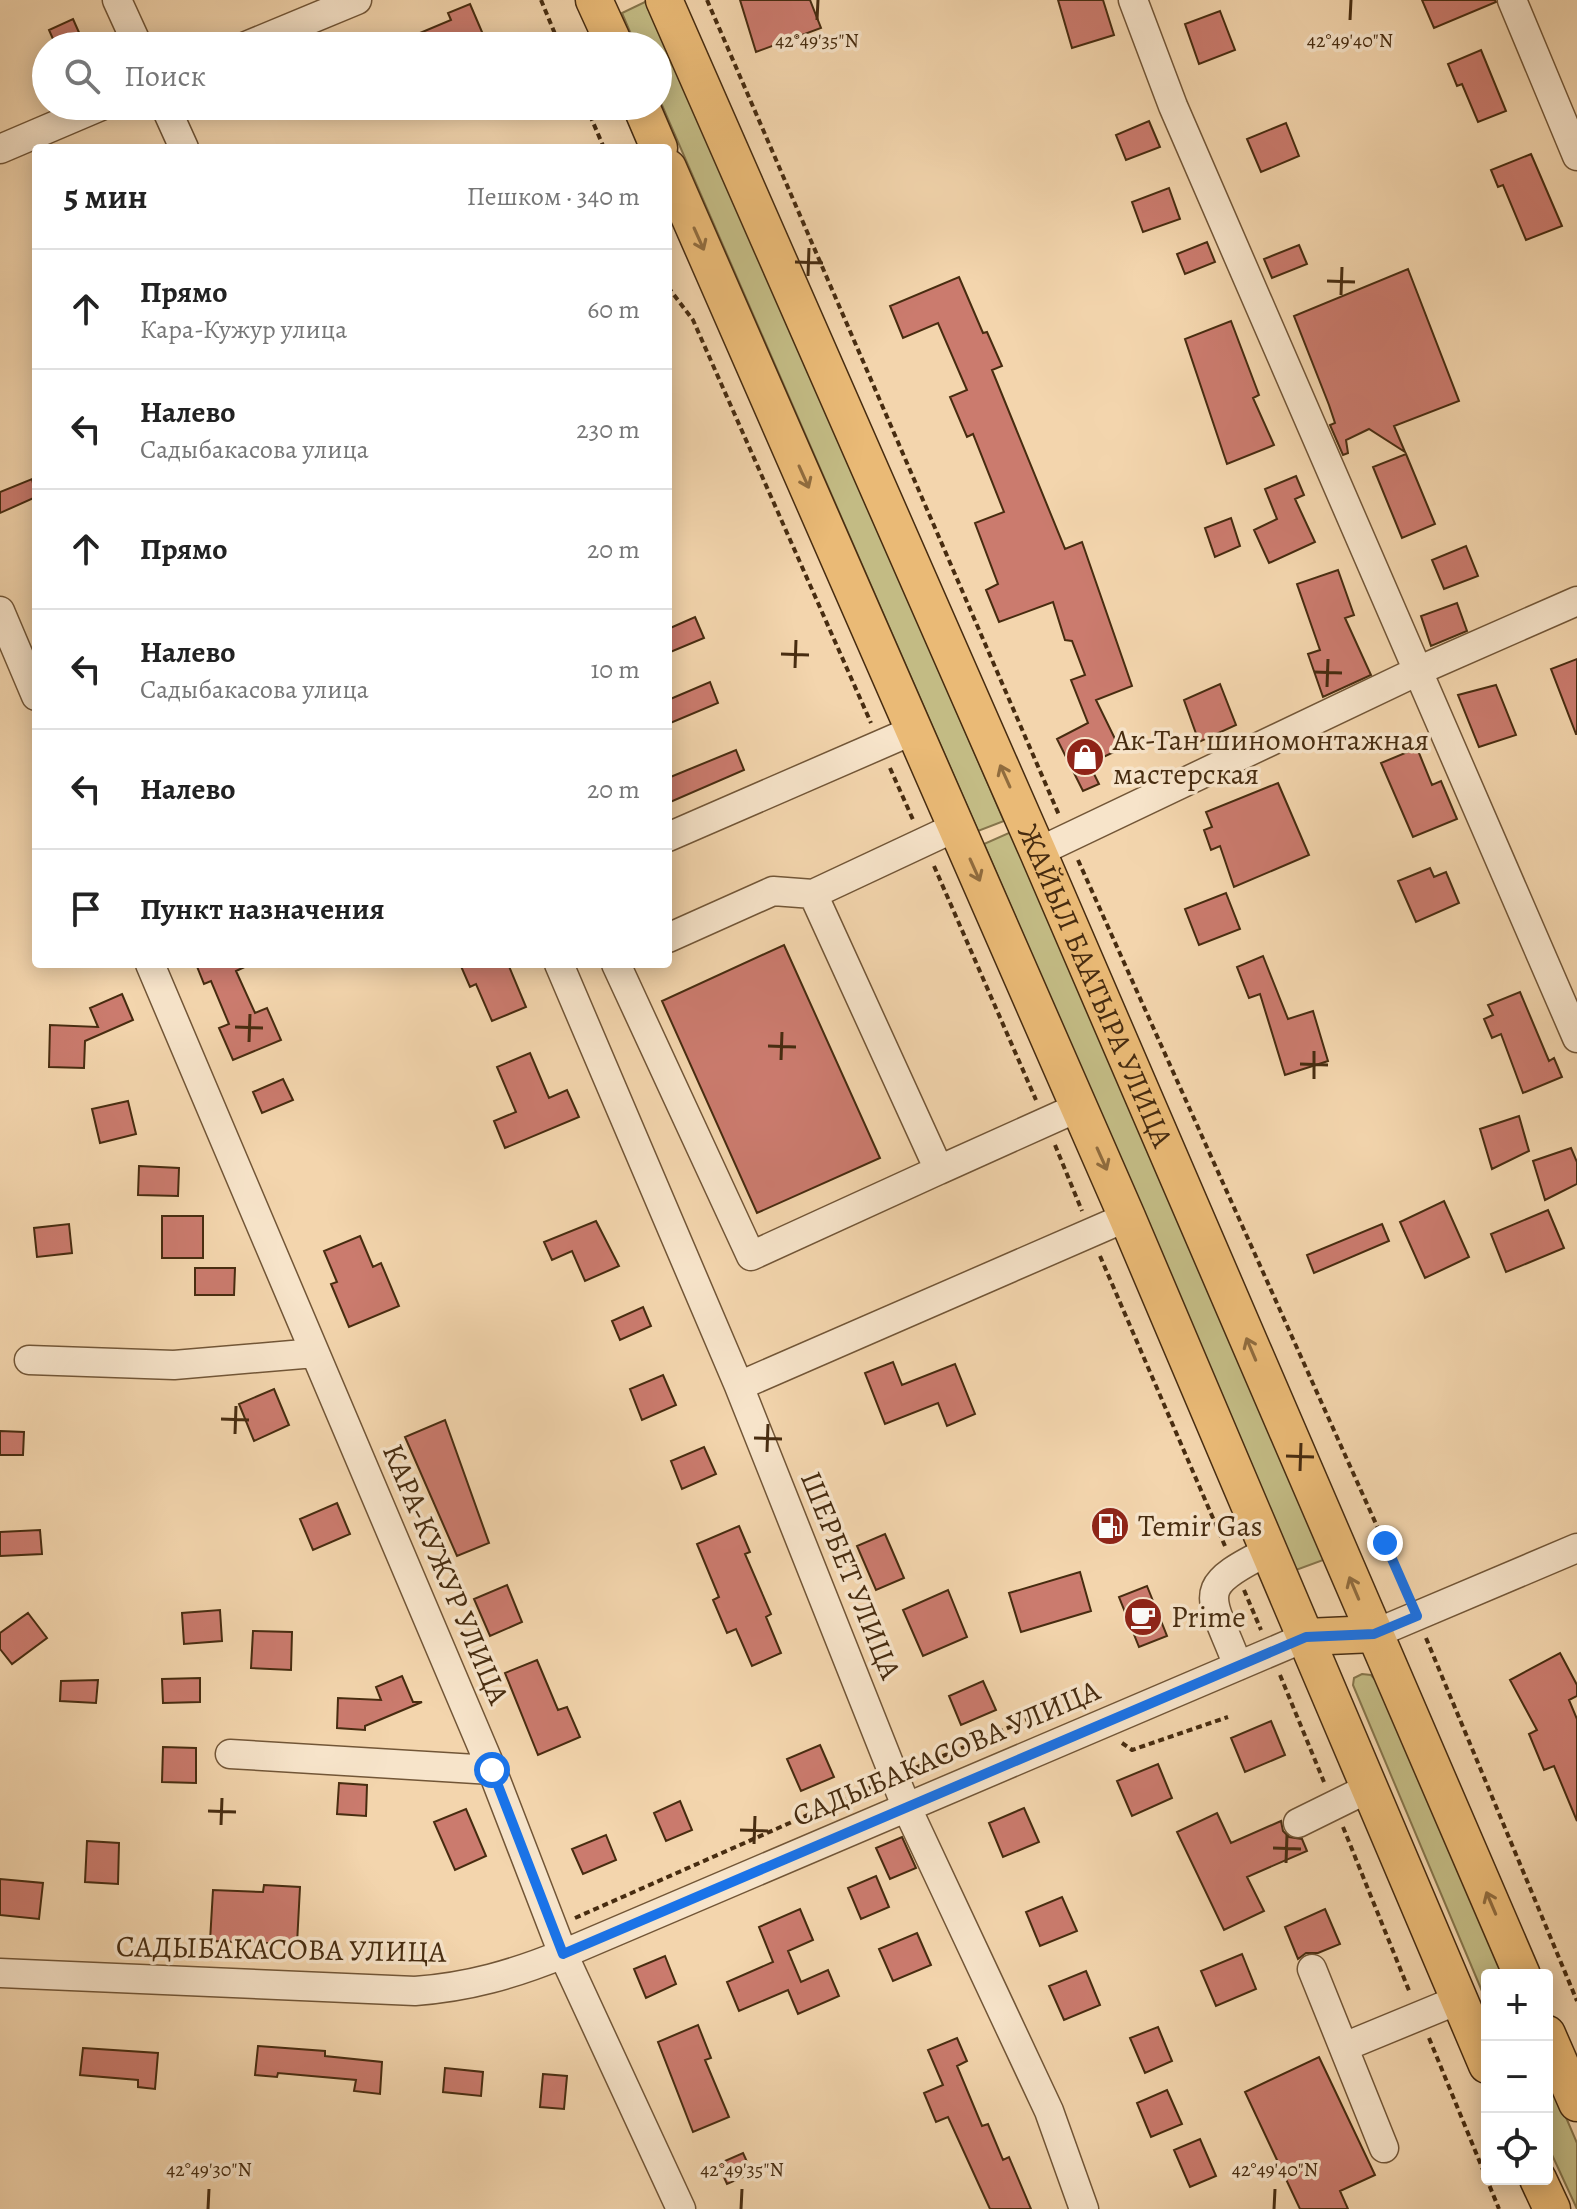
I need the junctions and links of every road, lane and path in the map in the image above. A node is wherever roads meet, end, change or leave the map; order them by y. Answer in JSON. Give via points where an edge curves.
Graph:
{"nodes":[{"id":1,"x":117,"y":0,"type":"edge"},
{"id":2,"x":357,"y":0,"type":"edge"},
{"id":3,"x":541,"y":0,"type":"edge"},
{"id":4,"x":594,"y":0,"type":"edge"},
{"id":5,"x":664,"y":0,"type":"edge"},
{"id":6,"x":707,"y":0,"type":"edge"},
{"id":7,"x":1133,"y":0,"type":"edge"},
{"id":8,"x":1512,"y":0,"type":"edge"},
{"id":9,"x":132,"y":32,"type":"edge"},
{"id":10,"x":280,"y":32,"type":"edge"},
{"id":11,"x":554,"y":32,"type":"edge"},
{"id":12,"x":609,"y":32,"type":"edge"},
{"id":13,"x":68,"y":120,"type":"edge"},
{"id":14,"x":171,"y":120,"type":"edge"},
{"id":15,"x":592,"y":120,"type":"edge"},
{"id":16,"x":647,"y":120,"type":"edge"},
{"id":17,"x":182,"y":144,"type":"edge"},
{"id":18,"x":602,"y":144,"type":"edge"},
{"id":19,"x":657,"y":144,"type":"edge"},
{"id":20,"x":0,"y":149,"type":"edge"},
{"id":21,"x":1577,"y":156,"type":"edge"},
{"id":22,"x":672,"y":177,"type":"edge"},
{"id":23,"x":1577,"y":601,"type":"edge"},
{"id":24,"x":0,"y":611,"type":"edge"},
{"id":25,"x":1420,"y":670,"type":"junction"},
{"id":26,"x":32,"y":687,"type":"edge"},
{"id":27,"x":914,"y":730,"type":"junction"},
{"id":28,"x":956,"y":827,"type":"junction"},
{"id":29,"x":672,"y":835,"type":"edge"},
{"id":30,"x":1053,"y":845,"type":"junction"},
{"id":31,"x":813,"y":894,"type":"junction"},
{"id":32,"x":672,"y":936,"type":"edge"},
{"id":33,"x":152,"y":968,"type":"edge"},
{"id":34,"x":561,"y":968,"type":"edge"},
{"id":35,"x":618,"y":968,"type":"edge"},
{"id":36,"x":1577,"y":1038,"type":"edge"},
{"id":37,"x":1079,"y":1107,"type":"junction"},
{"id":38,"x":939,"y":1170,"type":"junction"},
{"id":39,"x":1127,"y":1217,"type":"junction"},
{"id":40,"x":315,"y":1353,"type":"junction"},
{"id":41,"x":29,"y":1360,"type":"dead end"},
{"id":42,"x":739,"y":1386,"type":"junction"},
{"id":43,"x":1577,"y":1548,"type":"edge"},
{"id":44,"x":1269,"y":1551,"type":"junction"},
{"id":45,"x":1417,"y":1616,"type":"junction"},
{"id":46,"x":1374,"y":1634,"type":"junction"},
{"id":47,"x":1306,"y":1637,"type":"junction"},
{"id":48,"x":1238,"y":1666,"type":"junction"},
{"id":49,"x":1038,"y":1715,"type":"dead end"},
{"id":50,"x":230,"y":1754,"type":"dead end"},
{"id":51,"x":492,"y":1770,"type":"junction"},
{"id":52,"x":910,"y":1770,"type":"dead end"},
{"id":53,"x":881,"y":1783,"type":"dead end"},
{"id":54,"x":1371,"y":1787,"type":"junction"},
{"id":55,"x":906,"y":1806,"type":"junction"},
{"id":56,"x":1298,"y":1823,"type":"dead end"},
{"id":57,"x":573,"y":1919,"type":"dead end"},
{"id":58,"x":563,"y":1954,"type":"junction"},
{"id":59,"x":1312,"y":1969,"type":"dead end"},
{"id":60,"x":1519,"y":1969,"type":"edge"},
{"id":61,"x":0,"y":1973,"type":"edge"},
{"id":62,"x":1458,"y":2000,"type":"junction"},
{"id":63,"x":1577,"y":2001,"type":"edge"},
{"id":64,"x":1550,"y":2041,"type":"edge"},
{"id":65,"x":1344,"y":2047,"type":"junction"},
{"id":66,"x":1481,"y":2052,"type":"edge"},
{"id":67,"x":1577,"y":2103,"type":"edge"},
{"id":68,"x":1384,"y":2148,"type":"dead end"},
{"id":69,"x":1541,"y":2185,"type":"edge"},
{"id":70,"x":681,"y":2209,"type":"edge"},
{"id":71,"x":1084,"y":2209,"type":"edge"},
{"id":72,"x":1552,"y":2209,"type":"edge"}],
"edges":[{"from":1,"to":9,"type":"street"},
{"from":2,"to":10,"type":"street"},
{"from":3,"to":11,"type":"path"},
{"from":4,"to":12,"type":"main road"},
{"from":30,"to":5,"type":"main road","name":"ЖАЙЫЛ БААТЫРА УЛИЦА","one_way":true},
{"from":6,"to":30,"type":"path"},
{"from":7,"to":25,"type":"street","via":[[1173,106]]},
{"from":8,"to":21,"type":"street"},
{"from":13,"to":20,"type":"street"},
{"from":14,"to":17,"type":"street"},
{"from":15,"to":18,"type":"path"},
{"from":16,"to":19,"type":"main road"},
{"from":22,"to":27,"type":"main road","name":"ЖАЙЫЛ БААТЫРА УЛИЦА","one_way":true},
{"from":23,"to":25,"type":"street"},
{"from":24,"to":26,"type":"street"},
{"from":25,"to":30,"type":"street"},
{"from":25,"to":36,"type":"street"},
{"from":27,"to":28,"type":"main road","name":"ЖАЙЫЛ БААТЫРА УЛИЦА"},
{"from":27,"to":29,"type":"street"},
{"from":28,"to":31,"type":"street"},
{"from":28,"to":37,"type":"main road","name":"ЖАЙЫЛ БААТЫРА УЛИЦА","one_way":true},
{"from":30,"to":45,"type":"path"},
{"from":46,"to":30,"type":"main road","name":"ЖАЙЫЛ БААТЫРА УЛИЦА","one_way":true},
{"from":31,"to":32,"type":"street","via":[[773,891]]},
{"from":31,"to":38,"type":"street"},
{"from":33,"to":40,"type":"street","name":"КАРА-КУЖУР УЛИЦА"},
{"from":34,"to":42,"type":"street","name":"ШЕРБЕТ УЛИЦА"},
{"from":35,"to":38,"type":"street","via":[[751,1256]]},
{"from":37,"to":38,"type":"street"},
{"from":37,"to":39,"type":"main road","name":"ЖАЙЫЛ БААТЫРА УЛИЦА","one_way":true},
{"from":39,"to":42,"type":"street"},
{"from":39,"to":44,"type":"main road","name":"ЖАЙЫЛ БААТЫРА УЛИЦА"},
{"from":40,"to":41,"type":"street","via":[[174,1365]]},
{"from":40,"to":51,"type":"street","name":"КАРА-КУЖУР УЛИЦА"},
{"from":42,"to":55,"type":"street","name":"ШЕРБЕТ УЛИЦА"},
{"from":43,"to":45,"type":"street"},
{"from":44,"to":47,"type":"main road","name":"ЖАЙЫЛ БААТЫРА УЛИЦА"},
{"from":44,"to":48,"type":"street","via":[[1235,1568],[1215,1586],[1213,1598]]},
{"from":45,"to":46,"type":"street"},
{"from":45,"to":63,"type":"path"},
{"from":46,"to":47,"type":"main road"},
{"from":60,"to":46,"type":"main road","name":"ЖАЙЫЛ БААТЫРА УЛИЦА","one_way":true},
{"from":47,"to":48,"type":"street","name":"САДЫБАКАСОВА УЛИЦА"},
{"from":47,"to":54,"type":"main road","name":"ЖАЙЫЛ БААТЫРА УЛИЦА"},
{"from":48,"to":55,"type":"street","name":"САДЫБАКАСОВА УЛИЦА"},
{"from":49,"to":52,"type":"path"},
{"from":50,"to":51,"type":"street"},
{"from":51,"to":58,"type":"street","name":"КАРА-КУЖУР УЛИЦА"},
{"from":53,"to":57,"type":"path"},
{"from":54,"to":56,"type":"street"},
{"from":54,"to":62,"type":"main road","name":"ЖАЙЫЛ БААТЫРА УЛИЦА"},
{"from":55,"to":58,"type":"street","name":"САДЫБАКАСОВА УЛИЦА"},
{"from":55,"to":71,"type":"street","name":"ШЕРБЕТ УЛИЦА","via":[[1049,2111]]},
{"from":58,"to":61,"type":"street","name":"САДЫБАКАСОВА УЛИЦА","via":[[465,1987],[415,1991]]},
{"from":58,"to":70,"type":"street","name":"КАРА-КУЖУР УЛИЦА"},
{"from":59,"to":65,"type":"street"},
{"from":62,"to":65,"type":"street"},
{"from":62,"to":66,"type":"main road","name":"ЖАЙЫЛ БААТЫРА УЛИЦА"},
{"from":64,"to":67,"type":"main road"},
{"from":65,"to":68,"type":"street"},
{"from":69,"to":72,"type":"main road"}]}
